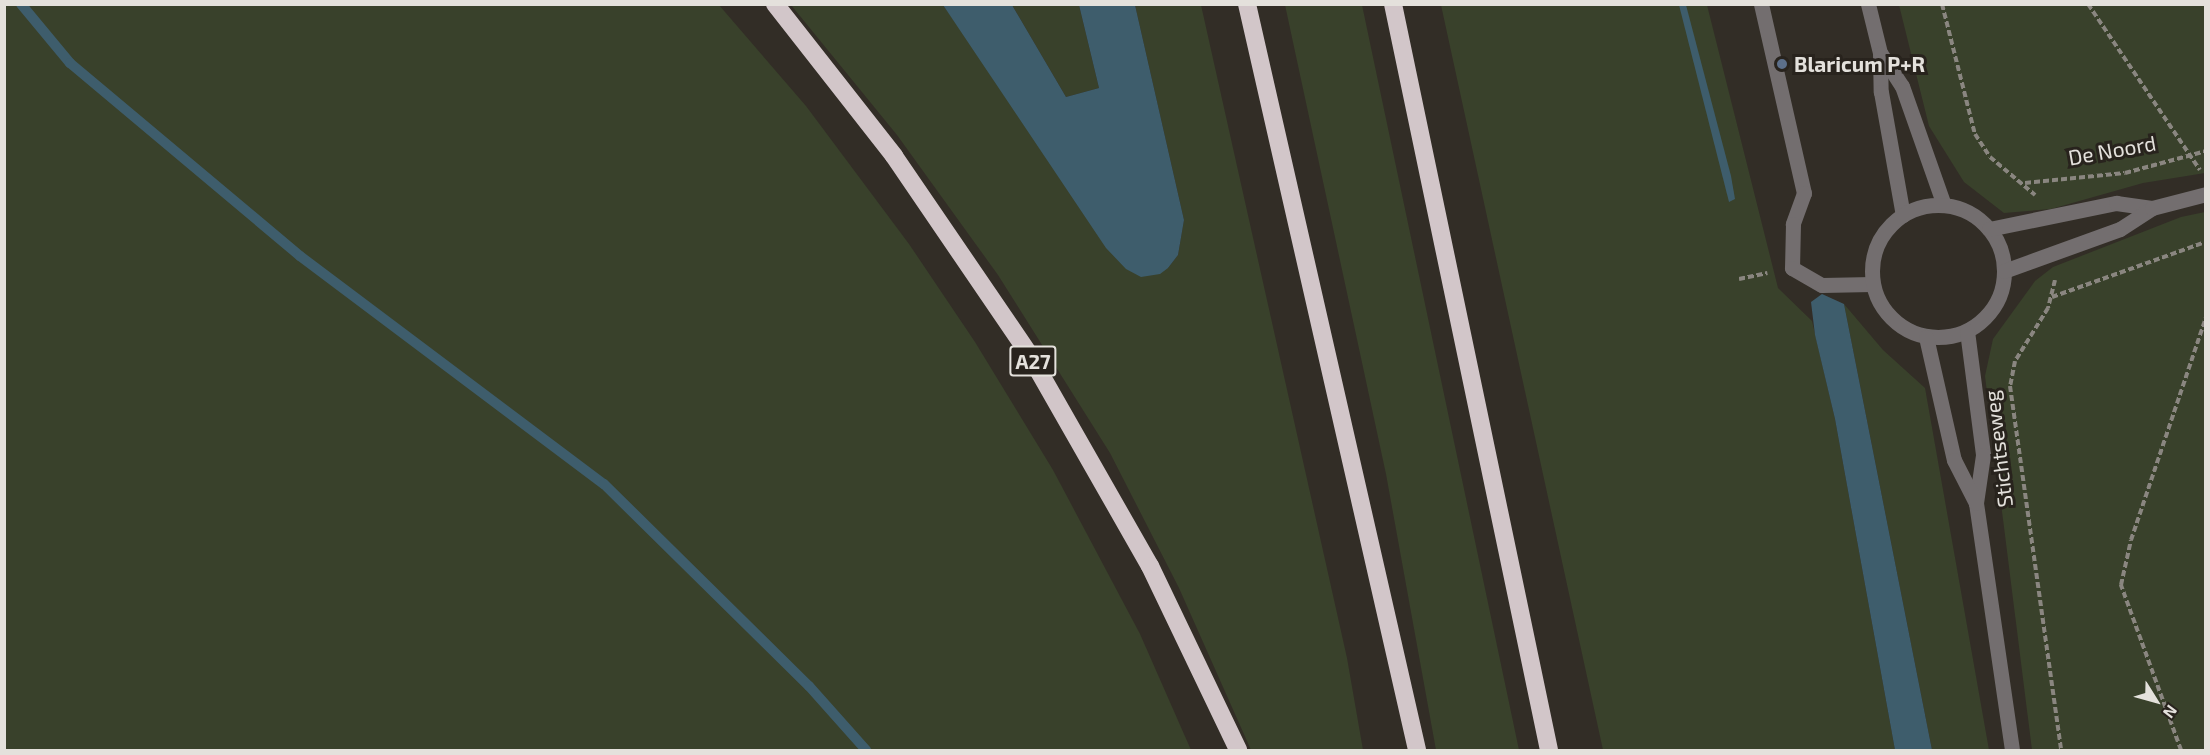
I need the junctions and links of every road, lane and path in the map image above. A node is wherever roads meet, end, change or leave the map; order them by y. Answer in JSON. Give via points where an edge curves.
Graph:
{"nodes":[{"id":1,"x":775,"y":4,"type":"edge"},
{"id":2,"x":1247,"y":4,"type":"edge"},
{"id":3,"x":1393,"y":4,"type":"edge"},
{"id":4,"x":1761,"y":4,"type":"edge"},
{"id":5,"x":1868,"y":4,"type":"edge"},
{"id":6,"x":1941,"y":4,"type":"edge"},
{"id":7,"x":2088,"y":4,"type":"edge"},
{"id":8,"x":1880,"y":53,"type":"junction"},
{"id":9,"x":2205,"y":152,"type":"edge"},
{"id":10,"x":2192,"y":155,"type":"junction"},
{"id":11,"x":2025,"y":183,"type":"junction"},
{"id":12,"x":2205,"y":194,"type":"edge"},
{"id":13,"x":1944,"y":205,"type":"junction"},
{"id":14,"x":2152,"y":208,"type":"junction"},
{"id":15,"x":1903,"y":215,"type":"junction"},
{"id":16,"x":2044,"y":218,"type":"junction"},
{"id":17,"x":1989,"y":229,"type":"junction"},
{"id":18,"x":2205,"y":242,"type":"edge"},
{"id":19,"x":2053,"y":253,"type":"junction"},
{"id":20,"x":2004,"y":271,"type":"junction"},
{"id":21,"x":1872,"y":284,"type":"junction"},
{"id":22,"x":2052,"y":297,"type":"junction"},
{"id":23,"x":2205,"y":317,"type":"edge"},
{"id":24,"x":1967,"y":331,"type":"junction"},
{"id":25,"x":1926,"y":337,"type":"junction"},
{"id":26,"x":1976,"y":503,"type":"junction"},
{"id":27,"x":1238,"y":750,"type":"edge"},
{"id":28,"x":1417,"y":750,"type":"edge"},
{"id":29,"x":1549,"y":750,"type":"edge"},
{"id":30,"x":2012,"y":750,"type":"edge"},
{"id":31,"x":2061,"y":750,"type":"edge"},
{"id":32,"x":2181,"y":750,"type":"edge"}],
"edges":[{"from":1,"to":27,"type":"highway","number":"A27","via":[[894,156],[1029,354],[1150,566]]},
{"from":2,"to":28,"type":"highway"},
{"from":3,"to":29,"type":"highway"},
{"from":4,"to":21,"type":"street","via":[[1804,193],[1793,225],[1792,268],[1822,285]]},
{"from":5,"to":8,"type":"street"},
{"from":6,"to":11,"type":"path","via":[[1975,134],[1990,157]]},
{"from":7,"to":10,"type":"path"},
{"from":8,"to":13,"type":"street","via":[[1902,86]]},
{"from":8,"to":15,"type":"street","via":[[1881,92]]},
{"from":9,"to":10,"type":"path","name":"De Noord"},
{"from":10,"to":11,"type":"path","name":"De Noord","via":[[2125,173]]},
{"from":11,"to":16,"type":"path","via":[[2034,192]]},
{"from":12,"to":14,"type":"street"},
{"from":13,"to":15,"type":"street","via":[[1923,207]]},
{"from":13,"to":17,"type":"street","via":[[1961,209]]},
{"from":14,"to":16,"type":"street","via":[[2116,203]]},
{"from":14,"to":19,"type":"street","via":[[2120,229]]},
{"from":15,"to":21,"type":"street","via":[[1883,233],[1873,257]]},
{"from":16,"to":17,"type":"street"},
{"from":17,"to":20,"type":"street","via":[[2000,248]]},
{"from":18,"to":22,"type":"path"},
{"from":19,"to":20,"type":"street"},
{"from":19,"to":22,"type":"path","name":"Stichtseweg","via":[[2056,274]]},
{"from":20,"to":24,"type":"street","via":[[1995,306]]},
{"from":21,"to":25,"type":"street","via":[[1889,315],[1901,327]]},
{"from":22,"to":31,"type":"path","name":"Stichtseweg","via":[[2036,331],[2015,360],[2010,387]]},
{"from":23,"to":32,"type":"path","via":[[2131,540],[2121,585]]},
{"from":24,"to":25,"type":"street","via":[[1947,337]]},
{"from":24,"to":26,"type":"street","name":"Stichtseweg","via":[[1983,455]]},
{"from":25,"to":26,"type":"street","name":"Stichtseweg","via":[[1954,460]]},
{"from":26,"to":30,"type":"street","name":"Stichtseweg"}]}
